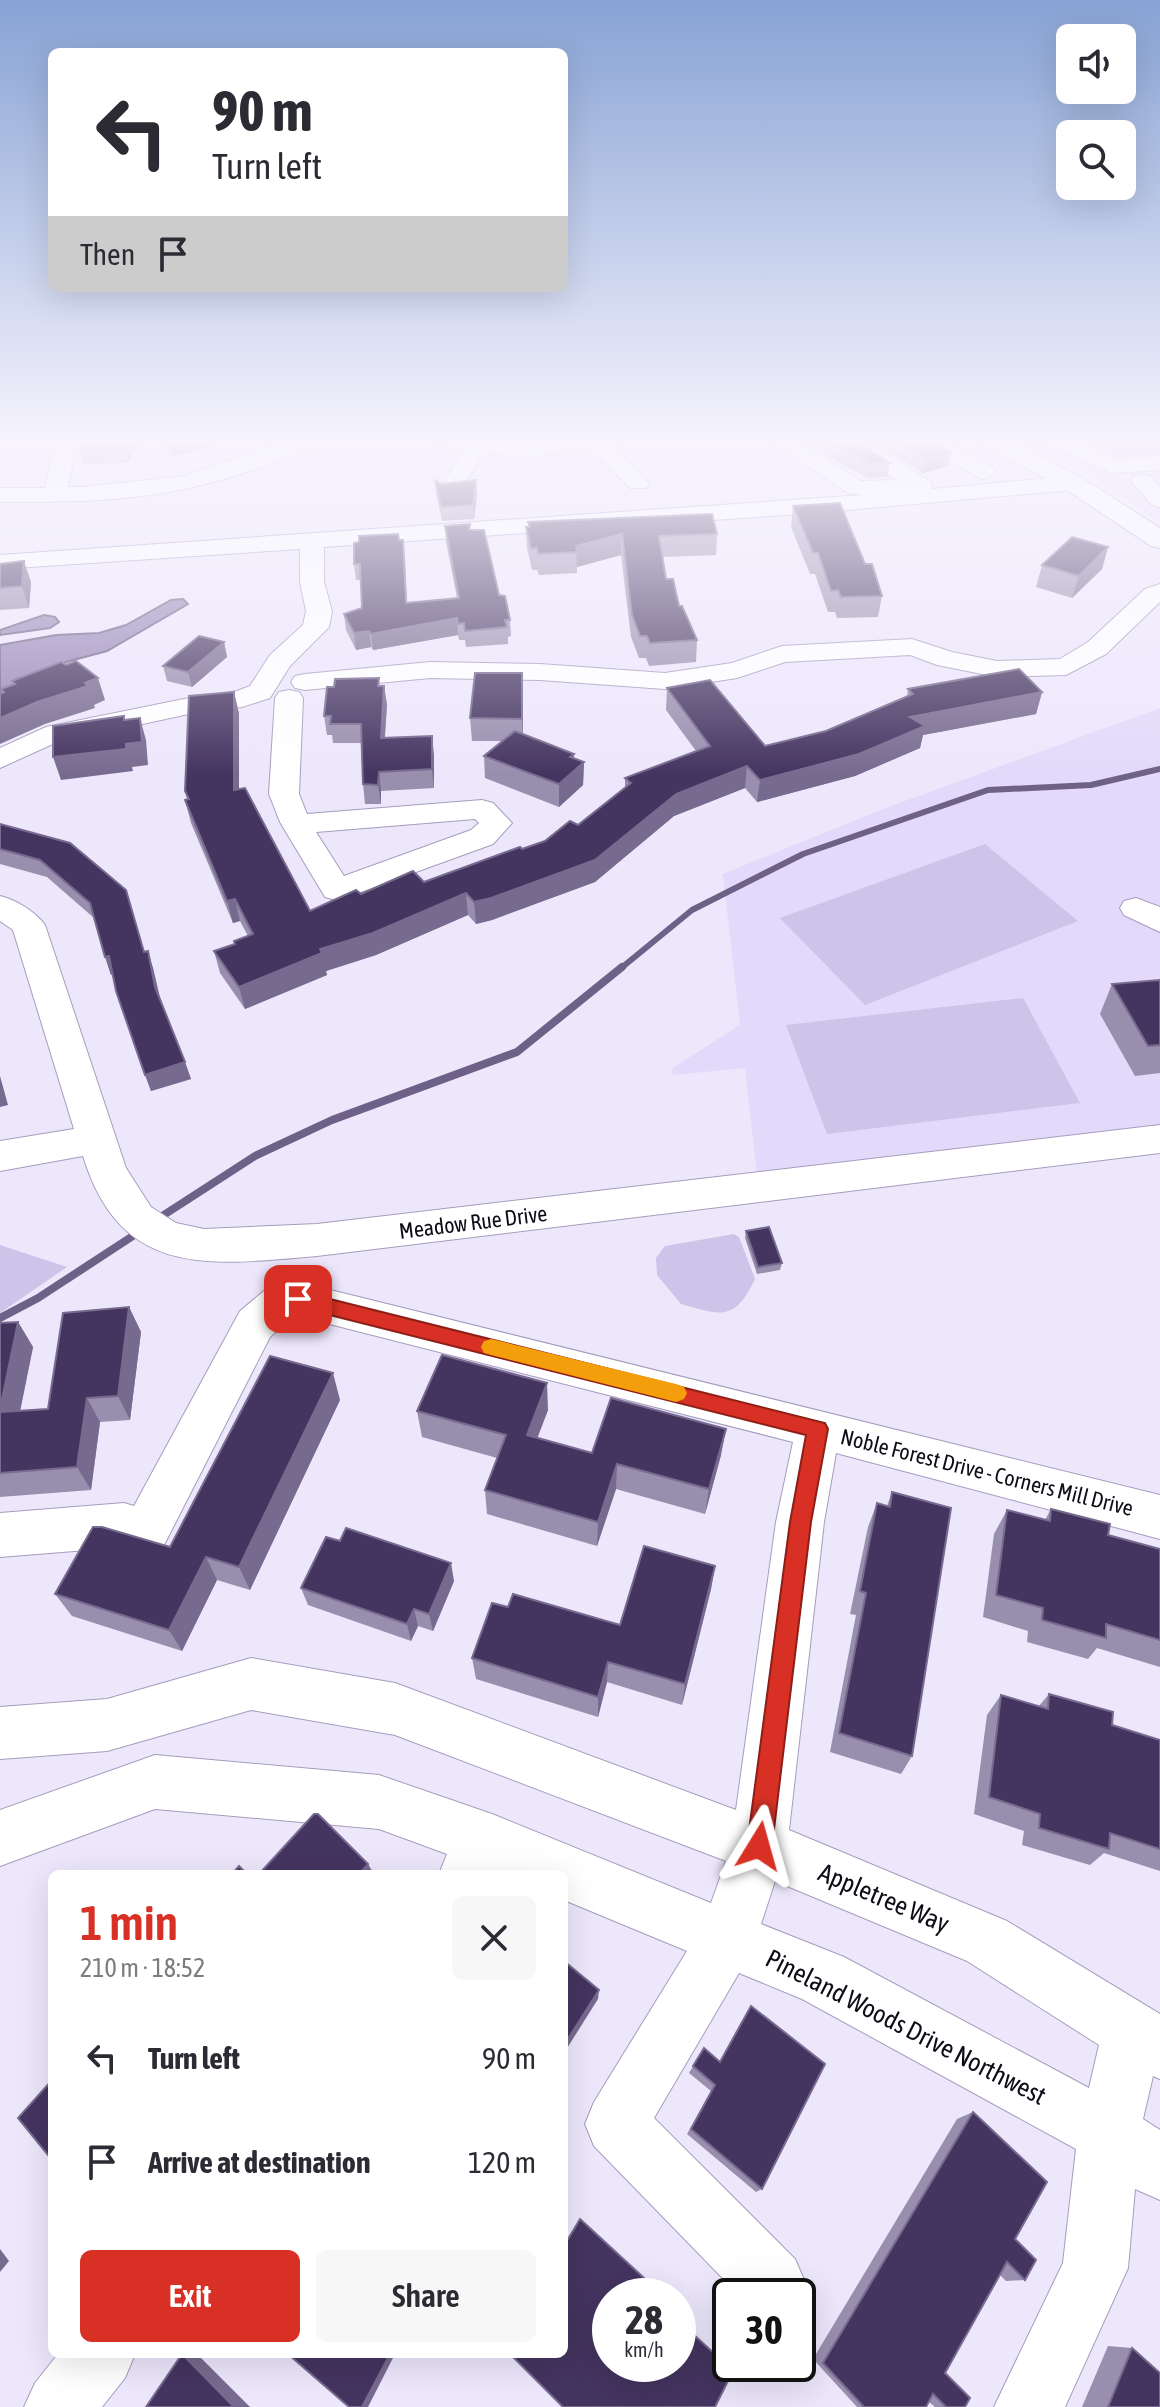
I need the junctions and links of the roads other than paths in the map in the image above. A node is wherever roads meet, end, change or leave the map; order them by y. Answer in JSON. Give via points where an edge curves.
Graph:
{"nodes":[{"id":1,"x":173,"y":550,"type":"edge"},
{"id":2,"x":309,"y":550,"type":"edge"},
{"id":3,"x":0,"y":562,"type":"edge"},
{"id":4,"x":245,"y":569,"type":"dead end"},
{"id":5,"x":0,"y":575,"type":"edge"},
{"id":6,"x":1160,"y":592,"type":"edge"},
{"id":7,"x":280,"y":661,"type":"junction"},
{"id":8,"x":297,"y":690,"type":"junction"},
{"id":9,"x":242,"y":699,"type":"junction"},
{"id":10,"x":0,"y":759,"type":"edge"},
{"id":11,"x":297,"y":824,"type":"junction"},
{"id":12,"x":0,"y":906,"type":"edge"},
{"id":13,"x":98,"y":1139,"type":"junction"},
{"id":14,"x":1160,"y":1139,"type":"edge"},
{"id":15,"x":0,"y":1156,"type":"edge"},
{"id":16,"x":818,"y":1429,"type":"junction"},
{"id":17,"x":1160,"y":1517,"type":"edge"},
{"id":18,"x":0,"y":1535,"type":"edge"},
{"id":19,"x":0,"y":1733,"type":"edge"},
{"id":20,"x":0,"y":1838,"type":"edge"},
{"id":21,"x":759,"y":1846,"type":"junction"},
{"id":22,"x":479,"y":1858,"type":"edge"},
{"id":23,"x":517,"y":1870,"type":"edge"},
{"id":24,"x":568,"y":1886,"type":"edge"},
{"id":25,"x":728,"y":1937,"type":"junction"},
{"id":26,"x":1146,"y":2041,"type":"edge"},
{"id":27,"x":1109,"y":2133,"type":"junction"},
{"id":28,"x":1160,"y":2168,"type":"edge"},
{"id":29,"x":768,"y":2278,"type":"edge"},
{"id":30,"x":1029,"y":2407,"type":"edge"}],
"edges":[{"from":1,"to":3,"type":"street"},
{"from":2,"to":7,"type":"street","via":[[301,577],[319,611],[316,627]]},
{"from":4,"to":5,"type":"street","via":[[171,564]]},
{"from":6,"to":8,"type":"street","via":[[1097,648],[1066,667],[997,669],[912,647],[782,654],[737,670],[665,681],[430,670]]},
{"from":7,"to":8,"type":"street"},
{"from":7,"to":9,"type":"street","via":[[260,692]]},
{"from":8,"to":9,"type":"street"},
{"from":8,"to":11,"type":"street","via":[[284,794]]},
{"from":9,"to":10,"type":"street","via":[[46,736]]},
{"from":11,"to":11,"type":"street","via":[[336,890],[482,837],[497,823],[482,809]]},
{"from":12,"to":13,"type":"street","name":"Meadow Rue Drive","via":[[28,925]]},
{"from":13,"to":14,"type":"street","name":"Meadow Rue Drive","via":[[106,1168],[141,1223],[209,1247],[348,1237]]},
{"from":13,"to":15,"type":"street"},
{"from":16,"to":17,"type":"street","name":"Noble Forest Drive - Corners Mill Drive"},
{"from":16,"to":18,"type":"street","name":"Noble Forest Drive - Corners Mill Drive","via":[[298,1299],[279,1303],[255,1324],[146,1531],[124,1525]]},
{"from":16,"to":21,"type":"street","via":[[800,1522]]},
{"from":19,"to":21,"type":"street","name":"Appletree Way","via":[[107,1725],[251,1684],[395,1709]]},
{"from":20,"to":22,"type":"street","name":"Pineland Woods Drive Northwest","via":[[155,1782],[379,1802]]},
{"from":21,"to":25,"type":"street"},
{"from":21,"to":26,"type":"street","name":"Appletree Way","via":[[987,1941]]},
{"from":22,"to":23,"type":"street","name":"Pineland Woods Drive Northwest"},
{"from":24,"to":25,"type":"street","name":"Pineland Woods Drive Northwest"},
{"from":25,"to":27,"type":"street","name":"Pineland Woods Drive Northwest","via":[[823,1978]]},
{"from":25,"to":29,"type":"street","via":[[616,2124]]},
{"from":26,"to":27,"type":"street"},
{"from":27,"to":28,"type":"street","name":"Pineland Woods Drive Northwest"},
{"from":27,"to":30,"type":"street","via":[[1095,2268]]}]}
